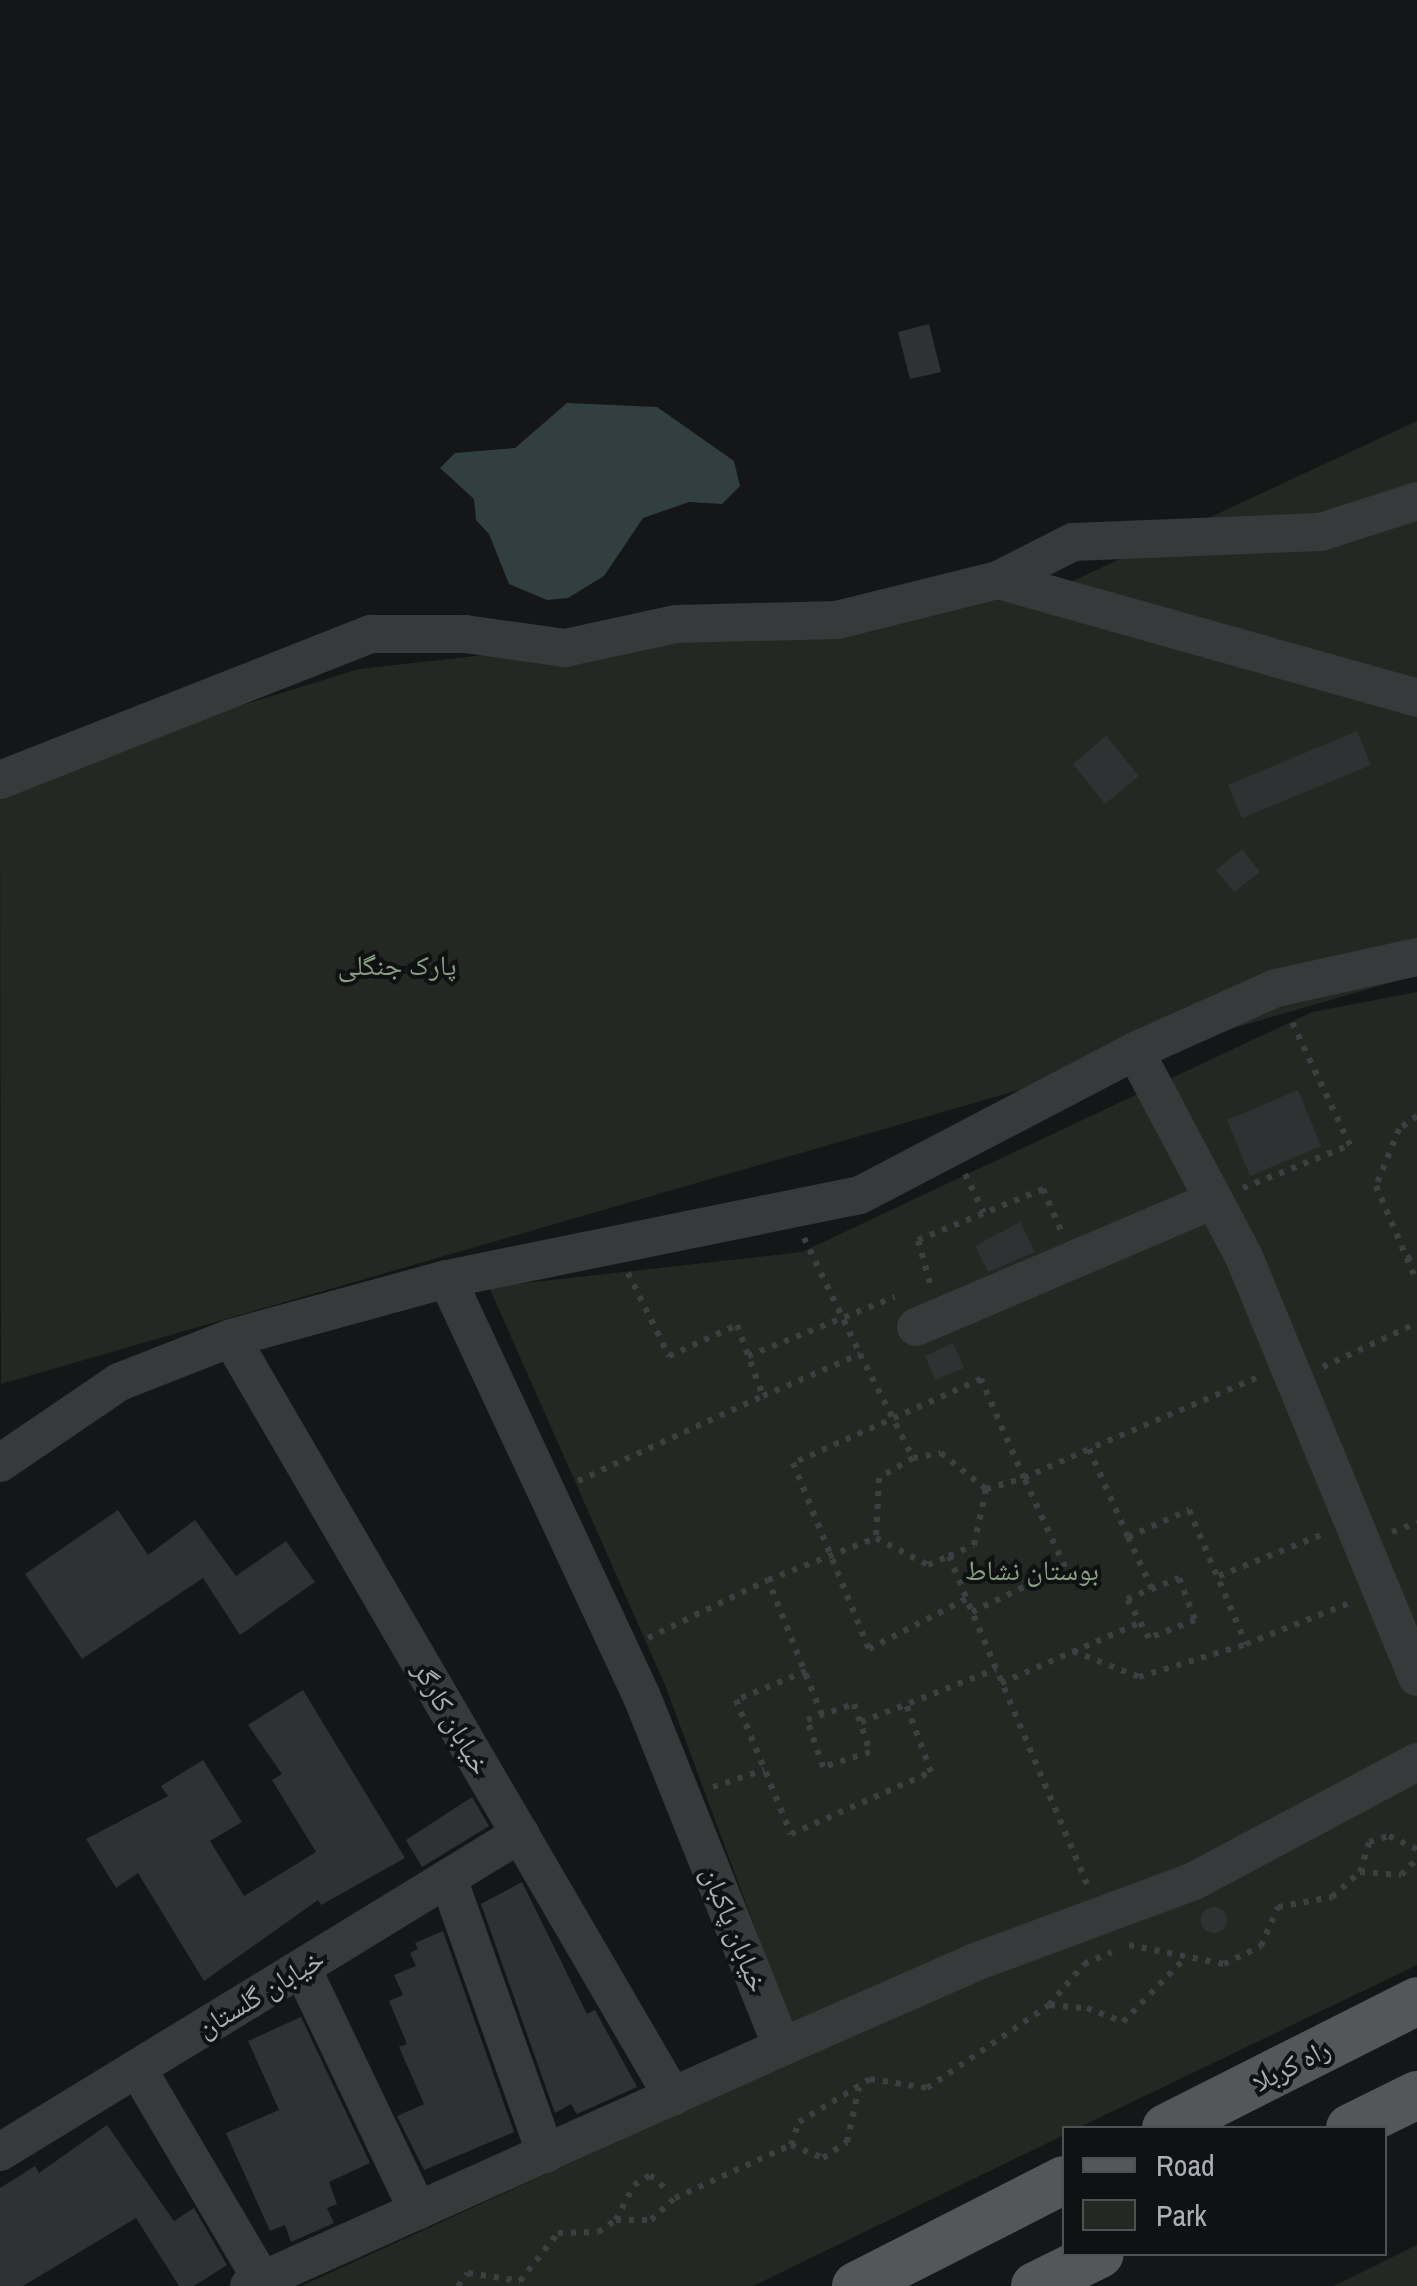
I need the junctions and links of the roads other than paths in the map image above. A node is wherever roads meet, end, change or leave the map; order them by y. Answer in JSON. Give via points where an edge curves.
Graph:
{"nodes":[{"id":1,"x":1417,"y":501,"type":"edge"},
{"id":2,"x":998,"y":580,"type":"junction"},
{"id":3,"x":1417,"y":698,"type":"edge"},
{"id":4,"x":0,"y":780,"type":"edge"},
{"id":5,"x":1417,"y":957,"type":"edge"},
{"id":6,"x":1136,"y":1052,"type":"junction"},
{"id":7,"x":1214,"y":1200,"type":"junction"},
{"id":8,"x":448,"y":1279,"type":"junction"},
{"id":9,"x":916,"y":1327,"type":"dead end"},
{"id":10,"x":231,"y":1338,"type":"junction"},
{"id":11,"x":0,"y":1463,"type":"edge"},
{"id":12,"x":1417,"y":1677,"type":"edge"},
{"id":13,"x":1417,"y":1762,"type":"edge"},
{"id":14,"x":520,"y":1834,"type":"junction"},
{"id":15,"x":448,"y":1878,"type":"junction"},
{"id":16,"x":302,"y":1968,"type":"junction"},
{"id":17,"x":1417,"y":2001,"type":"edge"},
{"id":18,"x":782,"y":2047,"type":"junction"},
{"id":19,"x":137,"y":2068,"type":"junction"},
{"id":20,"x":1417,"y":2095,"type":"edge"},
{"id":21,"x":674,"y":2097,"type":"junction"},
{"id":22,"x":1170,"y":2126,"type":"edge"},
{"id":23,"x":1354,"y":2126,"type":"edge"},
{"id":24,"x":0,"y":2152,"type":"edge"},
{"id":25,"x":546,"y":2154,"type":"junction"},
{"id":26,"x":1062,"y":2181,"type":"edge"},
{"id":27,"x":418,"y":2211,"type":"junction"},
{"id":28,"x":1096,"y":2256,"type":"edge"},
{"id":29,"x":256,"y":2283,"type":"edge"},
{"id":30,"x":856,"y":2286,"type":"edge"},
{"id":31,"x":1034,"y":2286,"type":"edge"}],
"edges":[{"from":1,"to":2,"type":"street","via":[[1320,532],[1072,542]]},
{"from":2,"to":3,"type":"street"},
{"from":2,"to":4,"type":"street","via":[[837,620],[676,624],[565,648],[465,634],[371,634]]},
{"from":5,"to":6,"type":"street","via":[[1276,988]]},
{"from":6,"to":7,"type":"street"},
{"from":6,"to":8,"type":"street","via":[[860,1195]]},
{"from":7,"to":9,"type":"street"},
{"from":7,"to":12,"type":"street","via":[[1279,1388]]},
{"from":8,"to":10,"type":"street"},
{"from":8,"to":18,"type":"street","name":"خیابان پاکبان","via":[[620,1651]]},
{"from":10,"to":11,"type":"street","via":[[120,1382]]},
{"from":10,"to":14,"type":"street","name":"خیابان کارگر"},
{"from":13,"to":18,"type":"street","via":[[1194,1881]]},
{"from":14,"to":15,"type":"street","name":"خیابان گلستان"},
{"from":14,"to":21,"type":"street","name":"خیابان کارگر"},
{"from":15,"to":16,"type":"street","name":"خیابان گلستان"},
{"from":15,"to":25,"type":"street"},
{"from":16,"to":19,"type":"street","name":"خیابان گلستان"},
{"from":16,"to":27,"type":"street"},
{"from":17,"to":22,"type":"main road","name":"راه کربلا"},
{"from":18,"to":21,"type":"street"},
{"from":19,"to":24,"type":"street","name":"خیابان گلستان"},
{"from":19,"to":29,"type":"street"},
{"from":20,"to":23,"type":"main road"},
{"from":21,"to":25,"type":"street"},
{"from":25,"to":27,"type":"street"},
{"from":26,"to":30,"type":"main road"},
{"from":27,"to":29,"type":"street"},
{"from":28,"to":31,"type":"main road"}]}
